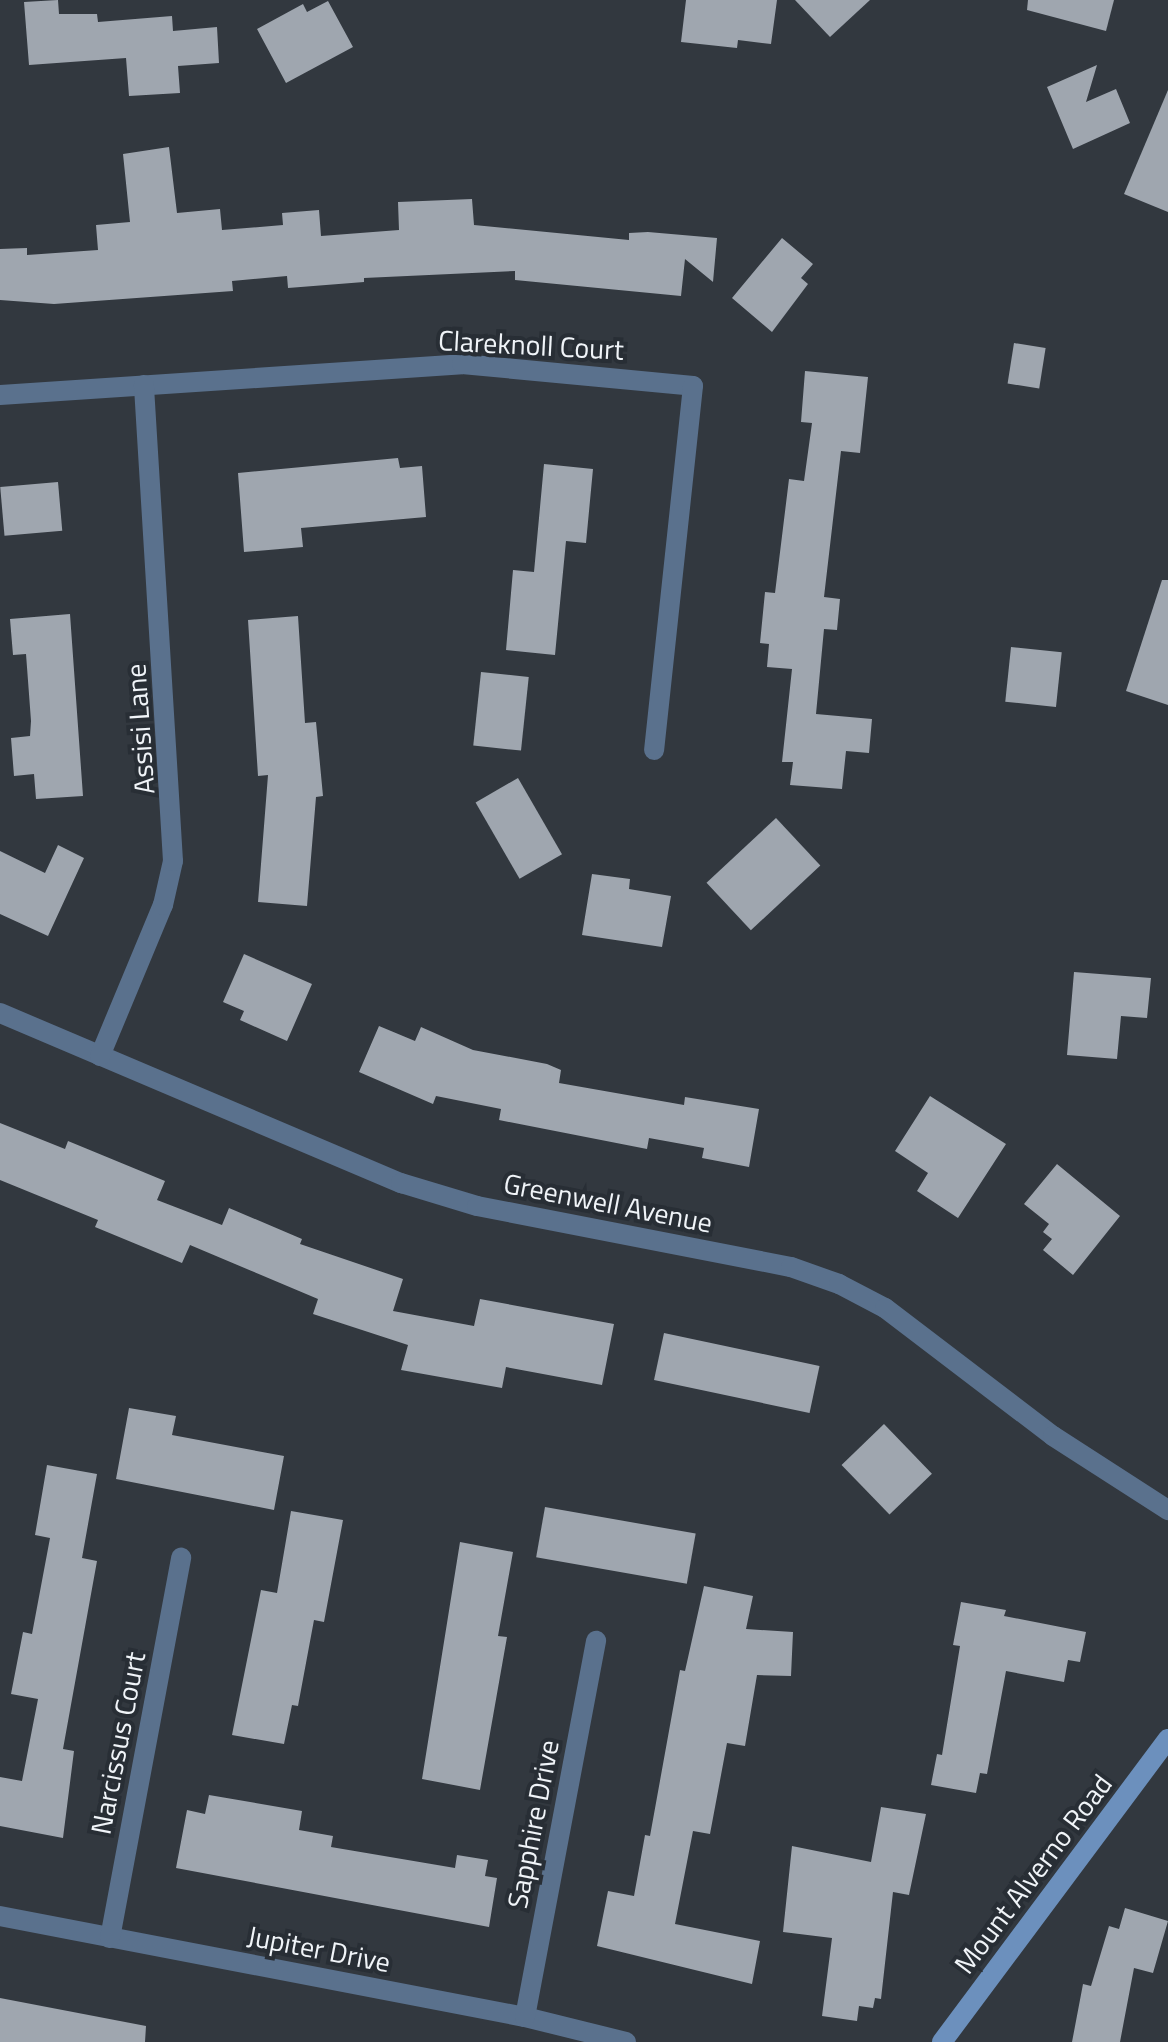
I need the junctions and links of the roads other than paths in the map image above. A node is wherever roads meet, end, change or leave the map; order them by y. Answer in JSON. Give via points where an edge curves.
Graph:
{"nodes":[{"id":1,"x":144,"y":385,"type":"junction"},
{"id":2,"x":0,"y":395,"type":"edge"},
{"id":3,"x":654,"y":750,"type":"dead end"},
{"id":4,"x":0,"y":1013,"type":"edge"},
{"id":5,"x":100,"y":1056,"type":"junction"},
{"id":6,"x":1168,"y":1510,"type":"edge"},
{"id":7,"x":181,"y":1558,"type":"dead end"},
{"id":8,"x":596,"y":1641,"type":"dead end"},
{"id":9,"x":1168,"y":1739,"type":"edge"},
{"id":10,"x":0,"y":1916,"type":"edge"},
{"id":11,"x":110,"y":1938,"type":"junction"},
{"id":12,"x":525,"y":2017,"type":"junction"},
{"id":13,"x":626,"y":2042,"type":"edge"},
{"id":14,"x":942,"y":2042,"type":"edge"}],
"edges":[{"from":1,"to":2,"type":"street","name":"Clareknoll Court"},
{"from":1,"to":3,"type":"street","name":"Clareknoll Court","via":[[462,364],[693,386]]},
{"from":1,"to":5,"type":"street","name":"Assisi Lane","via":[[173,861],[163,905]]},
{"from":4,"to":5,"type":"street","name":"Greenwell Avenue"},
{"from":5,"to":6,"type":"street","name":"Greenwell Avenue","via":[[401,1183],[477,1206],[791,1267],[839,1284],[896,1315],[1053,1436]]},
{"from":7,"to":11,"type":"street","name":"Narcissus Court"},
{"from":8,"to":12,"type":"street","name":"Sapphire Drive"},
{"from":9,"to":14,"type":"street","name":"Mount Alverno Road"},
{"from":10,"to":11,"type":"street","name":"Jupiter Drive"},
{"from":11,"to":12,"type":"street","name":"Jupiter Drive"},
{"from":12,"to":13,"type":"street","name":"Jupiter Drive"}]}
